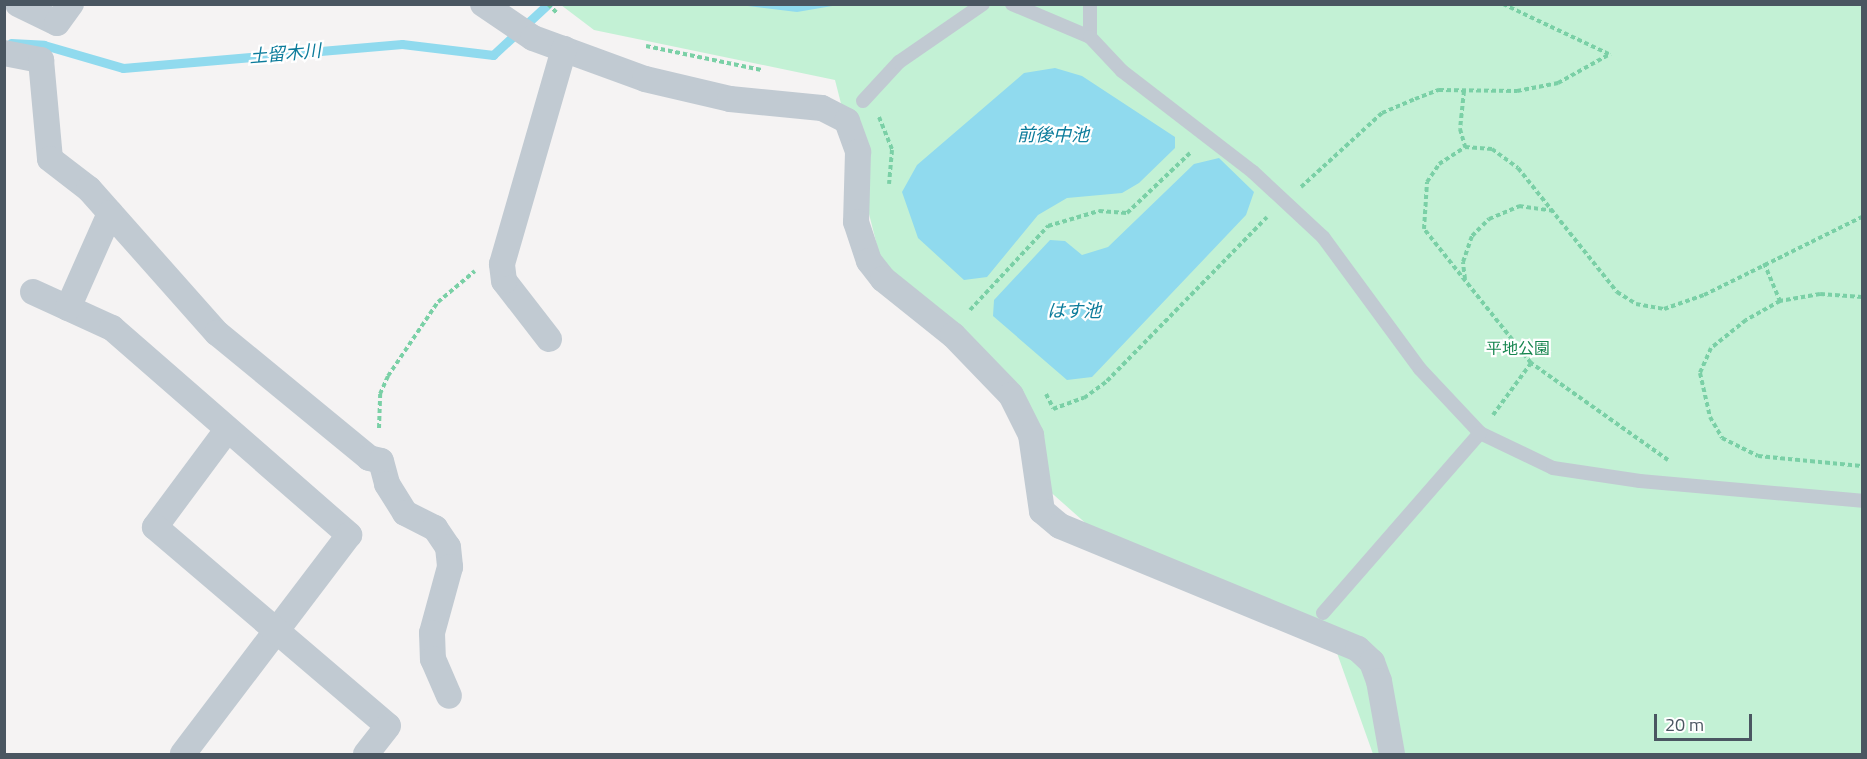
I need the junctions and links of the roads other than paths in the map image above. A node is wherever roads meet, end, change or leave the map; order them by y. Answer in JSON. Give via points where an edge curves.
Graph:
{"nodes":[{"id":1,"x":18,"y":4,"type":"edge"},
{"id":2,"x":71,"y":4,"type":"edge"},
{"id":3,"x":483,"y":4,"type":"edge"},
{"id":4,"x":983,"y":4,"type":"edge"},
{"id":5,"x":1012,"y":4,"type":"edge"},
{"id":6,"x":1090,"y":4,"type":"edge"},
{"id":7,"x":1090,"y":37,"type":"junction"},
{"id":8,"x":564,"y":49,"type":"junction"},
{"id":9,"x":4,"y":53,"type":"edge"},
{"id":10,"x":863,"y":101,"type":"road end"},
{"id":11,"x":110,"y":213,"type":"junction"},
{"id":12,"x":33,"y":292,"type":"dead end"},
{"id":13,"x":68,"y":308,"type":"junction"},
{"id":14,"x":549,"y":339,"type":"dead end"},
{"id":15,"x":227,"y":430,"type":"junction"},
{"id":16,"x":1480,"y":433,"type":"junction"},
{"id":17,"x":1863,"y":501,"type":"edge"},
{"id":18,"x":1323,"y":614,"type":"dead end"},
{"id":19,"x":278,"y":631,"type":"junction"},
{"id":20,"x":448,"y":696,"type":"dead end"},
{"id":21,"x":183,"y":754,"type":"edge"},
{"id":22,"x":366,"y":754,"type":"edge"},
{"id":23,"x":1392,"y":754,"type":"edge"}],
"edges":[{"from":1,"to":2,"type":"street","via":[[57,23]]},
{"from":3,"to":8,"type":"street","via":[[532,38]]},
{"from":4,"to":10,"type":"lane","via":[[899,62]]},
{"from":5,"to":7,"type":"lane"},
{"from":6,"to":7,"type":"lane"},
{"from":7,"to":16,"type":"lane","via":[[1122,71],[1286,201],[1323,237],[1420,369]]},
{"from":8,"to":14,"type":"street","via":[[502,264],[504,280]]},
{"from":8,"to":23,"type":"street","via":[[645,79],[730,99],[822,108],[847,121],[858,152],[856,222],[869,261],[883,279],[953,335],[1011,395],[1031,435],[1042,511],[1060,526],[1358,649],[1372,662],[1379,681]]},
{"from":9,"to":11,"type":"street","via":[[41,60],[50,159]]},
{"from":11,"to":13,"type":"street"},
{"from":11,"to":20,"type":"street","via":[[217,333],[362,452],[381,461],[387,484],[405,513],[435,528],[448,547],[450,567],[432,633],[433,659]]},
{"from":12,"to":13,"type":"street"},
{"from":13,"to":15,"type":"street","via":[[112,328]]},
{"from":15,"to":19,"type":"street","via":[[349,535]]},
{"from":15,"to":19,"type":"street","via":[[155,527]]},
{"from":16,"to":17,"type":"lane","via":[[1553,468]]},
{"from":16,"to":18,"type":"lane"},
{"from":19,"to":21,"type":"street"},
{"from":19,"to":22,"type":"street","via":[[388,726]]}]}
